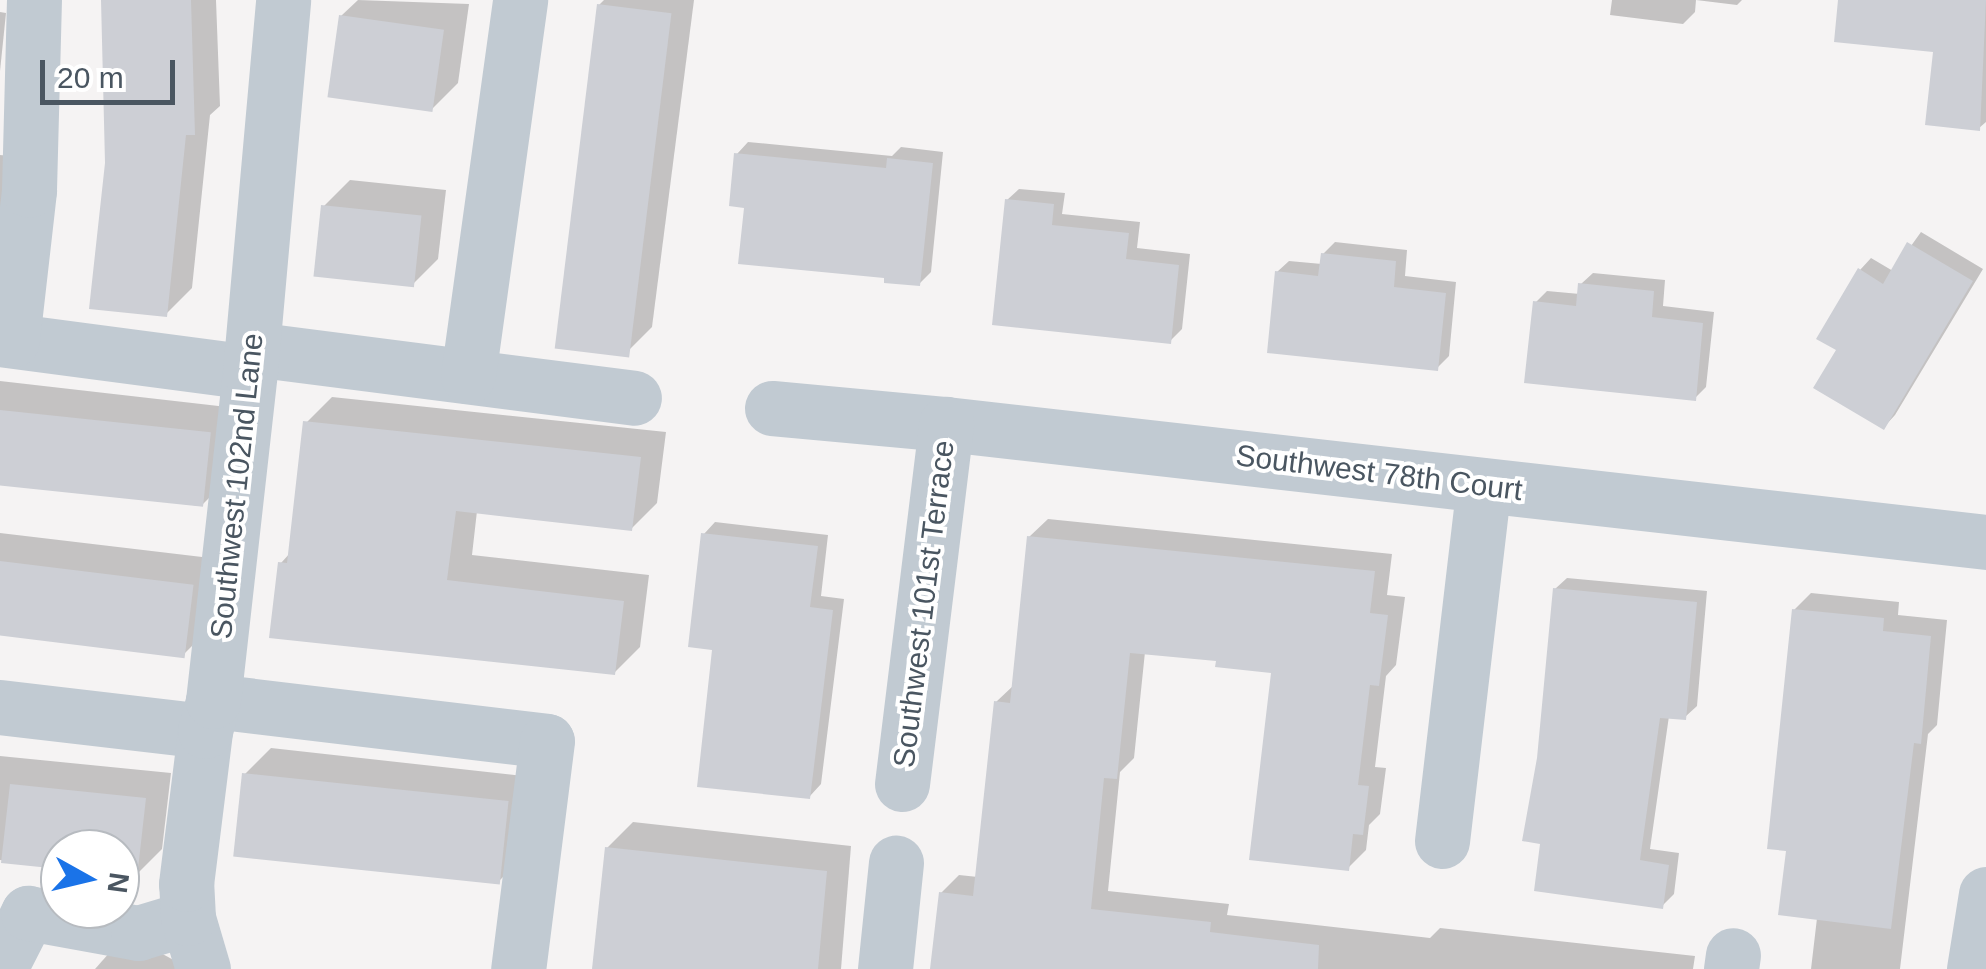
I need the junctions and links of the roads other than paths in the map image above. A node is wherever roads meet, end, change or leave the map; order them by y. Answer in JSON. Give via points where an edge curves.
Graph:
{"nodes":[{"id":1,"x":34,"y":0,"type":"edge"},
{"id":2,"x":283,"y":0,"type":"edge"},
{"id":3,"x":520,"y":0,"type":"edge"},
{"id":4,"x":6,"y":339,"type":"edge"},
{"id":5,"x":252,"y":360,"type":"junction"},
{"id":6,"x":468,"y":376,"type":"junction"},
{"id":7,"x":634,"y":398,"type":"dead end"},
{"id":8,"x":772,"y":408,"type":"dead end"},
{"id":9,"x":946,"y":424,"type":"junction"},
{"id":10,"x":1484,"y":486,"type":"junction"},
{"id":11,"x":1986,"y":542,"type":"edge"},
{"id":12,"x":0,"y":707,"type":"edge"},
{"id":13,"x":209,"y":716,"type":"junction"},
{"id":14,"x":902,"y":784,"type":"dead end"},
{"id":15,"x":1442,"y":841,"type":"dead end"},
{"id":16,"x":896,"y":863,"type":"dead end"},
{"id":17,"x":1986,"y":894,"type":"edge"},
{"id":18,"x":188,"y":918,"type":"junction"},
{"id":19,"x":0,"y":968,"type":"edge"},
{"id":20,"x":203,"y":969,"type":"edge"},
{"id":21,"x":518,"y":969,"type":"edge"},
{"id":22,"x":886,"y":969,"type":"edge"},
{"id":23,"x":1974,"y":969,"type":"edge"}],
"edges":[{"from":1,"to":4,"type":"street","via":[[29,190]]},
{"from":2,"to":5,"type":"street","name":"Southwest 102nd Lane"},
{"from":3,"to":6,"type":"street"},
{"from":4,"to":5,"type":"street"},
{"from":5,"to":6,"type":"street"},
{"from":5,"to":13,"type":"street","name":"Southwest 102nd Lane"},
{"from":6,"to":7,"type":"street"},
{"from":8,"to":9,"type":"street","name":"Southwest 78th Court"},
{"from":9,"to":10,"type":"street","name":"Southwest 78th Court"},
{"from":9,"to":14,"type":"street","name":"Southwest 101st Terrace"},
{"from":10,"to":11,"type":"street","name":"Southwest 78th Court"},
{"from":10,"to":15,"type":"street"},
{"from":12,"to":13,"type":"street"},
{"from":13,"to":18,"type":"street","name":"Southwest 102nd Lane","via":[[186,884]]},
{"from":13,"to":21,"type":"street","via":[[548,741]]},
{"from":16,"to":22,"type":"street"},
{"from":17,"to":23,"type":"street"},
{"from":18,"to":19,"type":"street","via":[[138,934],[28,913]]},
{"from":18,"to":20,"type":"street","name":"Southwest 102nd Lane"}]}
